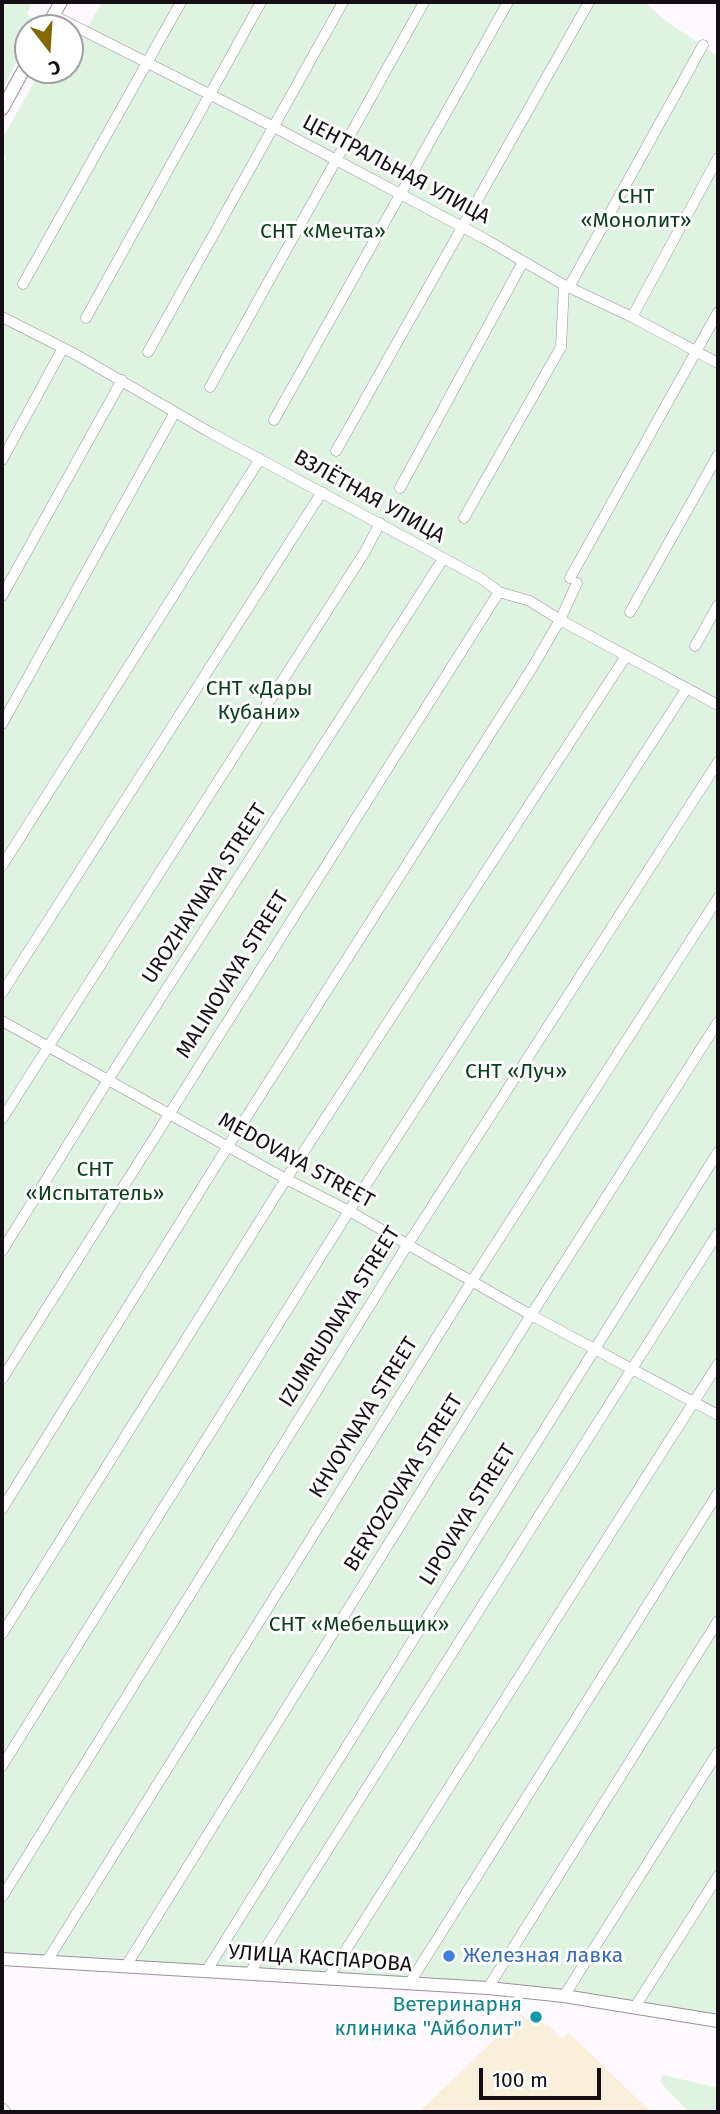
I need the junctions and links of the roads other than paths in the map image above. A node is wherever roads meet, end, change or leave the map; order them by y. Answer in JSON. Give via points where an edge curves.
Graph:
{"nodes":[{"id":1,"x":181,"y":2,"type":"edge"},
{"id":2,"x":261,"y":2,"type":"edge"},
{"id":3,"x":344,"y":2,"type":"edge"},
{"id":4,"x":424,"y":2,"type":"edge"},
{"id":5,"x":508,"y":2,"type":"edge"},
{"id":6,"x":589,"y":2,"type":"edge"},
{"id":7,"x":84,"y":30,"type":"edge"},
{"id":8,"x":703,"y":45,"type":"dead end"},
{"id":9,"x":148,"y":62,"type":"junction"},
{"id":10,"x":16,"y":84,"type":"edge"},
{"id":11,"x":210,"y":94,"type":"junction"},
{"id":12,"x":2,"y":109,"type":"edge"},
{"id":13,"x":274,"y":127,"type":"junction"},
{"id":14,"x":718,"y":158,"type":"edge"},
{"id":15,"x":335,"y":161,"type":"junction"},
{"id":16,"x":400,"y":195,"type":"junction"},
{"id":17,"x":463,"y":228,"type":"junction"},
{"id":18,"x":523,"y":262,"type":"junction"},
{"id":19,"x":23,"y":284,"type":"dead end"},
{"id":20,"x":567,"y":286,"type":"junction"},
{"id":21,"x":718,"y":312,"type":"edge"},
{"id":22,"x":632,"y":317,"type":"junction"},
{"id":23,"x":86,"y":318,"type":"dead end"},
{"id":24,"x":2,"y":320,"type":"edge"},
{"id":25,"x":63,"y":348,"type":"junction"},
{"id":26,"x":696,"y":351,"type":"junction"},
{"id":27,"x":148,"y":352,"type":"dead end"},
{"id":28,"x":718,"y":363,"type":"edge"},
{"id":29,"x":122,"y":380,"type":"junction"},
{"id":30,"x":210,"y":387,"type":"dead end"},
{"id":31,"x":175,"y":412,"type":"junction"},
{"id":32,"x":274,"y":420,"type":"dead end"},
{"id":33,"x":336,"y":451,"type":"dead end"},
{"id":34,"x":718,"y":455,"type":"edge"},
{"id":35,"x":260,"y":459,"type":"junction"},
{"id":36,"x":2,"y":460,"type":"edge"},
{"id":37,"x":400,"y":488,"type":"dead end"},
{"id":38,"x":322,"y":492,"type":"junction"},
{"id":39,"x":464,"y":518,"type":"dead end"},
{"id":40,"x":380,"y":523,"type":"junction"},
{"id":41,"x":443,"y":559,"type":"junction"},
{"id":42,"x":499,"y":592,"type":"junction"},
{"id":43,"x":2,"y":596,"type":"edge"},
{"id":44,"x":718,"y":605,"type":"edge"},
{"id":45,"x":630,"y":612,"type":"dead end"},
{"id":46,"x":560,"y":620,"type":"junction"},
{"id":47,"x":695,"y":646,"type":"dead end"},
{"id":48,"x":626,"y":656,"type":"junction"},
{"id":49,"x":687,"y":688,"type":"junction"},
{"id":50,"x":718,"y":705,"type":"edge"},
{"id":51,"x":2,"y":724,"type":"edge"},
{"id":52,"x":718,"y":762,"type":"edge"},
{"id":53,"x":2,"y":866,"type":"edge"},
{"id":54,"x":718,"y":898,"type":"edge"},
{"id":55,"x":2,"y":993,"type":"edge"},
{"id":56,"x":2,"y":1021,"type":"edge"},
{"id":57,"x":718,"y":1022,"type":"edge"},
{"id":58,"x":46,"y":1047,"type":"junction"},
{"id":59,"x":108,"y":1080,"type":"junction"},
{"id":60,"x":167,"y":1114,"type":"junction"},
{"id":61,"x":2,"y":1119,"type":"edge"},
{"id":62,"x":228,"y":1146,"type":"junction"},
{"id":63,"x":718,"y":1152,"type":"edge"},
{"id":64,"x":286,"y":1179,"type":"junction"},
{"id":65,"x":349,"y":1210,"type":"junction"},
{"id":66,"x":718,"y":1233,"type":"edge"},
{"id":67,"x":408,"y":1244,"type":"junction"},
{"id":68,"x":2,"y":1251,"type":"edge"},
{"id":69,"x":472,"y":1281,"type":"junction"},
{"id":70,"x":531,"y":1315,"type":"junction"},
{"id":71,"x":595,"y":1347,"type":"junction"},
{"id":72,"x":718,"y":1364,"type":"edge"},
{"id":73,"x":633,"y":1369,"type":"junction"},
{"id":74,"x":2,"y":1379,"type":"edge"},
{"id":75,"x":695,"y":1402,"type":"junction"},
{"id":76,"x":718,"y":1415,"type":"edge"},
{"id":77,"x":718,"y":1493,"type":"edge"},
{"id":78,"x":2,"y":1509,"type":"edge"},
{"id":79,"x":718,"y":1620,"type":"edge"},
{"id":80,"x":2,"y":1634,"type":"edge"},
{"id":81,"x":718,"y":1752,"type":"edge"},
{"id":82,"x":2,"y":1766,"type":"edge"},
{"id":83,"x":718,"y":1876,"type":"edge"},
{"id":84,"x":2,"y":1897,"type":"edge"},
{"id":85,"x":2,"y":1959,"type":"edge"},
{"id":86,"x":47,"y":1961,"type":"junction"},
{"id":87,"x":126,"y":1966,"type":"junction"},
{"id":88,"x":207,"y":1970,"type":"junction"},
{"id":89,"x":249,"y":1974,"type":"junction"},
{"id":90,"x":328,"y":1978,"type":"junction"},
{"id":91,"x":409,"y":1984,"type":"junction"},
{"id":92,"x":488,"y":1988,"type":"junction"},
{"id":93,"x":564,"y":1996,"type":"junction"},
{"id":94,"x":635,"y":2007,"type":"junction"},
{"id":95,"x":717,"y":2018,"type":"edge"},
{"id":96,"x":2,"y":2108,"type":"edge"},
{"id":97,"x":6,"y":2112,"type":"edge"}],
"edges":[{"from":1,"to":9,"type":"street"},
{"from":2,"to":11,"type":"street"},
{"from":3,"to":13,"type":"street"},
{"from":4,"to":15,"type":"street"},
{"from":5,"to":16,"type":"street"},
{"from":6,"to":17,"type":"street"},
{"from":7,"to":9,"type":"street","name":"ЦЕНТРАЛЬНАЯ УЛИЦА"},
{"from":8,"to":20,"type":"street"},
{"from":9,"to":11,"type":"street","name":"ЦЕНТРАЛЬНАЯ УЛИЦА"},
{"from":9,"to":19,"type":"street"},
{"from":10,"to":12,"type":"main road"},
{"from":11,"to":13,"type":"street","name":"ЦЕНТРАЛЬНАЯ УЛИЦА"},
{"from":11,"to":23,"type":"street"},
{"from":13,"to":15,"type":"street","name":"ЦЕНТРАЛЬНАЯ УЛИЦА"},
{"from":13,"to":27,"type":"street"},
{"from":14,"to":22,"type":"street"},
{"from":15,"to":16,"type":"street","name":"ЦЕНТРАЛЬНАЯ УЛИЦА"},
{"from":15,"to":30,"type":"street"},
{"from":16,"to":17,"type":"street","name":"ЦЕНТРАЛЬНАЯ УЛИЦА"},
{"from":16,"to":32,"type":"street"},
{"from":17,"to":18,"type":"street","name":"ЦЕНТРАЛЬНАЯ УЛИЦА"},
{"from":17,"to":33,"type":"street"},
{"from":18,"to":20,"type":"street","name":"ЦЕНТРАЛЬНАЯ УЛИЦА"},
{"from":18,"to":37,"type":"street"},
{"from":20,"to":22,"type":"street","name":"ЦЕНТРАЛЬНАЯ УЛИЦА"},
{"from":20,"to":39,"type":"street","via":[[561,347]]},
{"from":21,"to":26,"type":"street"},
{"from":22,"to":26,"type":"street","name":"ЦЕНТРАЛЬНАЯ УЛИЦА"},
{"from":24,"to":25,"type":"street","name":"ВЗЛЁТНАЯ УЛИЦА"},
{"from":25,"to":29,"type":"street","name":"ВЗЛЁТНАЯ УЛИЦА"},
{"from":25,"to":36,"type":"street"},
{"from":26,"to":28,"type":"street","name":"ЦЕНТРАЛЬНАЯ УЛИЦА"},
{"from":26,"to":46,"type":"street","via":[[574,580]]},
{"from":29,"to":31,"type":"street","name":"ВЗЛЁТНАЯ УЛИЦА"},
{"from":29,"to":43,"type":"street"},
{"from":31,"to":35,"type":"street","name":"ВЗЛЁТНАЯ УЛИЦА"},
{"from":31,"to":51,"type":"street"},
{"from":34,"to":45,"type":"street"},
{"from":35,"to":38,"type":"street","name":"ВЗЛЁТНАЯ УЛИЦА"},
{"from":35,"to":53,"type":"street"},
{"from":38,"to":40,"type":"street","name":"ВЗЛЁТНАЯ УЛИЦА"},
{"from":38,"to":55,"type":"street"},
{"from":40,"to":41,"type":"street","name":"ВЗЛЁТНАЯ УЛИЦА"},
{"from":40,"to":58,"type":"street"},
{"from":41,"to":42,"type":"street","name":"ВЗЛЁТНАЯ УЛИЦА"},
{"from":41,"to":59,"type":"street","name":"UROZHAYNAYA STREET"},
{"from":42,"to":46,"type":"street","name":"ВЗЛЁТНАЯ УЛИЦА","via":[[530,601]]},
{"from":42,"to":60,"type":"street","name":"MALINOVAYA STREET"},
{"from":44,"to":47,"type":"street"},
{"from":46,"to":48,"type":"street","name":"ВЗЛЁТНАЯ УЛИЦА"},
{"from":46,"to":62,"type":"street"},
{"from":48,"to":49,"type":"street","name":"ВЗЛЁТНАЯ УЛИЦА"},
{"from":48,"to":64,"type":"street"},
{"from":49,"to":50,"type":"street","name":"ВЗЛЁТНАЯ УЛИЦА"},
{"from":49,"to":65,"type":"street"},
{"from":52,"to":67,"type":"street","name":"IZUMRUDNAYA STREET"},
{"from":54,"to":69,"type":"street","name":"KHVOYNAYA STREET"},
{"from":56,"to":58,"type":"street","name":"MEDOVAYA STREET"},
{"from":57,"to":70,"type":"street","name":"BERYOZOVAYA STREET"},
{"from":58,"to":59,"type":"street","name":"MEDOVAYA STREET"},
{"from":58,"to":61,"type":"street"},
{"from":59,"to":60,"type":"street","name":"MEDOVAYA STREET"},
{"from":59,"to":68,"type":"street","name":"UROZHAYNAYA STREET"},
{"from":60,"to":62,"type":"street","name":"MEDOVAYA STREET"},
{"from":60,"to":74,"type":"street","name":"MALINOVAYA STREET"},
{"from":62,"to":64,"type":"street","name":"MEDOVAYA STREET"},
{"from":62,"to":78,"type":"street"},
{"from":63,"to":71,"type":"street","name":"LIPOVAYA STREET"},
{"from":64,"to":65,"type":"street","name":"MEDOVAYA STREET"},
{"from":64,"to":80,"type":"street"},
{"from":65,"to":67,"type":"street","name":"MEDOVAYA STREET"},
{"from":65,"to":82,"type":"street"},
{"from":66,"to":73,"type":"street"},
{"from":67,"to":69,"type":"street","name":"MEDOVAYA STREET"},
{"from":67,"to":84,"type":"street","name":"IZUMRUDNAYA STREET"},
{"from":69,"to":70,"type":"street","name":"MEDOVAYA STREET"},
{"from":69,"to":86,"type":"street","name":"KHVOYNAYA STREET"},
{"from":70,"to":71,"type":"street","name":"MEDOVAYA STREET"},
{"from":70,"to":87,"type":"street","name":"BERYOZOVAYA STREET"},
{"from":71,"to":73,"type":"street","name":"MEDOVAYA STREET"},
{"from":71,"to":88,"type":"street","name":"LIPOVAYA STREET"},
{"from":72,"to":75,"type":"street"},
{"from":73,"to":75,"type":"street","name":"MEDOVAYA STREET"},
{"from":73,"to":89,"type":"street"},
{"from":75,"to":76,"type":"street","name":"MEDOVAYA STREET"},
{"from":75,"to":90,"type":"street"},
{"from":77,"to":91,"type":"street"},
{"from":79,"to":92,"type":"street"},
{"from":81,"to":93,"type":"street"},
{"from":83,"to":94,"type":"street"},
{"from":85,"to":86,"type":"main road","name":"УЛИЦА КАСПАРОВА"},
{"from":86,"to":87,"type":"main road","name":"УЛИЦА КАСПАРОВА"},
{"from":87,"to":88,"type":"main road","name":"УЛИЦА КАСПАРОВА"},
{"from":88,"to":89,"type":"main road","name":"УЛИЦА КАСПАРОВА"},
{"from":89,"to":90,"type":"main road","name":"УЛИЦА КАСПАРОВА"},
{"from":90,"to":91,"type":"main road","name":"УЛИЦА КАСПАРОВА"},
{"from":91,"to":92,"type":"main road","name":"УЛИЦА КАСПАРОВА"},
{"from":92,"to":93,"type":"main road","name":"УЛИЦА КАСПАРОВА"},
{"from":93,"to":94,"type":"main road","name":"УЛИЦА КАСПАРОВА"},
{"from":94,"to":95,"type":"main road","name":"УЛИЦА КАСПАРОВА"},
{"from":96,"to":97,"type":"street"}]}
